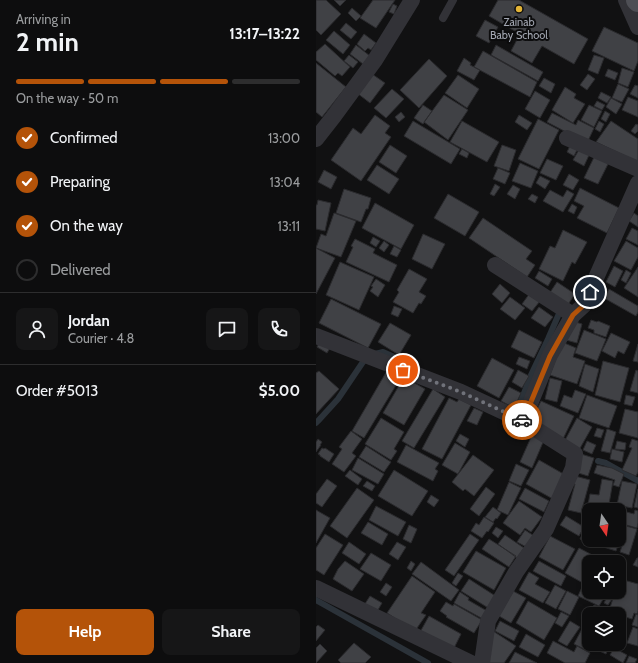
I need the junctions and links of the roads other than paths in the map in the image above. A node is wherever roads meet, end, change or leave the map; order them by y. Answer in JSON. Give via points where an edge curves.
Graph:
{"nodes":[{"id":1,"x":412,"y":0,"type":"edge"},
{"id":2,"x":453,"y":0,"type":"edge"},
{"id":3,"x":626,"y":0,"type":"edge"},
{"id":4,"x":443,"y":18,"type":"dead end"},
{"id":5,"x":638,"y":28,"type":"edge"},
{"id":6,"x":567,"y":138,"type":"dead end"},
{"id":7,"x":316,"y":139,"type":"edge"},
{"id":8,"x":638,"y":169,"type":"edge"},
{"id":9,"x":638,"y":183,"type":"edge"},
{"id":10,"x":495,"y":265,"type":"dead end"},
{"id":11,"x":573,"y":315,"type":"junction"},
{"id":12,"x":316,"y":336,"type":"edge"},
{"id":13,"x":523,"y":421,"type":"junction"},
{"id":14,"x":316,"y":588,"type":"edge"},
{"id":15,"x":472,"y":663,"type":"edge"},
{"id":16,"x":482,"y":663,"type":"edge"}],
"edges":[{"from":1,"to":7,"type":"street","via":[[375,60]]},
{"from":2,"to":4,"type":"lane"},
{"from":3,"to":5,"type":"street"},
{"from":6,"to":8,"type":"street"},
{"from":9,"to":11,"type":"street","via":[[584,305]]},
{"from":10,"to":11,"type":"street"},
{"from":11,"to":13,"type":"street","via":[[550,356]]},
{"from":12,"to":13,"type":"street","via":[[461,392]]},
{"from":13,"to":16,"type":"street","via":[[575,454],[573,468],[546,529],[516,572],[488,620]]},
{"from":14,"to":15,"type":"street"}]}
